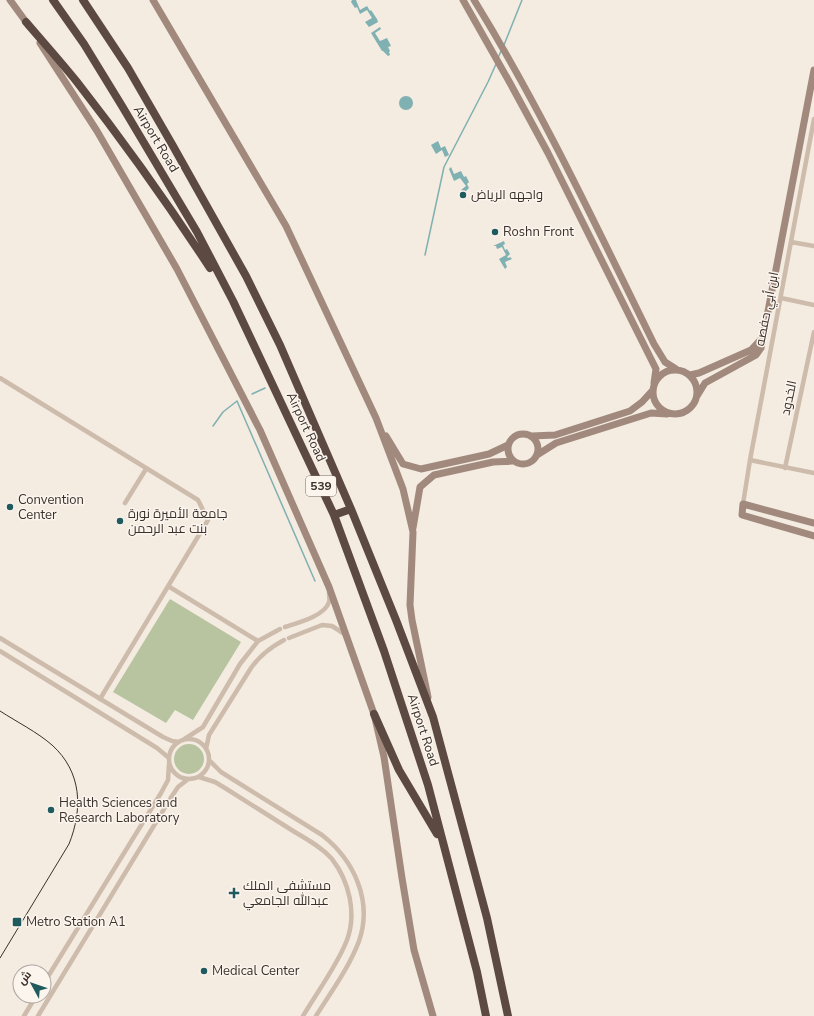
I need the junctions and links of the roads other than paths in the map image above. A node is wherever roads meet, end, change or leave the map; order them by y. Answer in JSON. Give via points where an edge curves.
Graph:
{"nodes":[{"id":1,"x":10,"y":0,"type":"edge"},
{"id":2,"x":54,"y":0,"type":"edge"},
{"id":3,"x":82,"y":0,"type":"edge"},
{"id":4,"x":153,"y":0,"type":"edge"},
{"id":5,"x":463,"y":0,"type":"edge"},
{"id":6,"x":474,"y":0,"type":"edge"},
{"id":7,"x":26,"y":22,"type":"junction"},
{"id":8,"x":814,"y":70,"type":"edge"},
{"id":9,"x":814,"y":119,"type":"edge"},
{"id":10,"x":791,"y":242,"type":"junction"},
{"id":11,"x":814,"y":246,"type":"edge"},
{"id":12,"x":781,"y":298,"type":"junction"},
{"id":13,"x":814,"y":305,"type":"edge"},
{"id":14,"x":235,"y":306,"type":"junction"},
{"id":15,"x":814,"y":332,"type":"edge"},
{"id":16,"x":763,"y":337,"type":"junction"},
{"id":17,"x":676,"y":369,"type":"junction"},
{"id":18,"x":690,"y":375,"type":"junction"},
{"id":19,"x":0,"y":378,"type":"edge"},
{"id":20,"x":653,"y":387,"type":"junction"},
{"id":21,"x":697,"y":396,"type":"junction"},
{"id":22,"x":668,"y":414,"type":"junction"},
{"id":23,"x":376,"y":418,"type":"junction"},
{"id":24,"x":532,"y":436,"type":"junction"},
{"id":25,"x":508,"y":445,"type":"junction"},
{"id":26,"x":537,"y":455,"type":"junction"},
{"id":27,"x":750,"y":460,"type":"junction"},
{"id":28,"x":513,"y":461,"type":"junction"},
{"id":29,"x":785,"y":468,"type":"junction"},
{"id":30,"x":146,"y":469,"type":"junction"},
{"id":31,"x":814,"y":473,"type":"edge"},
{"id":32,"x":125,"y":503,"type":"dead end"},
{"id":33,"x":743,"y":504,"type":"junction"},
{"id":34,"x":350,"y":509,"type":"junction"},
{"id":35,"x":334,"y":515,"type":"junction"},
{"id":36,"x":814,"y":523,"type":"edge"},
{"id":37,"x":413,"y":532,"type":"junction"},
{"id":38,"x":814,"y":536,"type":"edge"},
{"id":39,"x":168,"y":586,"type":"junction"},
{"id":40,"x":329,"y":587,"type":"junction"},
{"id":41,"x":346,"y":635,"type":"junction"},
{"id":42,"x":0,"y":638,"type":"edge"},
{"id":43,"x":258,"y":641,"type":"junction"},
{"id":44,"x":0,"y":651,"type":"edge"},
{"id":45,"x":100,"y":699,"type":"junction"},
{"id":46,"x":374,"y":714,"type":"junction"},
{"id":47,"x":433,"y":717,"type":"junction"},
{"id":48,"x":181,"y":741,"type":"junction"},
{"id":49,"x":206,"y":749,"type":"junction"},
{"id":50,"x":169,"y":758,"type":"junction"},
{"id":51,"x":209,"y":760,"type":"junction"},
{"id":52,"x":169,"y":764,"type":"junction"},
{"id":53,"x":199,"y":777,"type":"junction"},
{"id":54,"x":187,"y":780,"type":"junction"},
{"id":55,"x":442,"y":842,"type":"junction"},
{"id":56,"x":52,"y":970,"type":"edge"},
{"id":57,"x":31,"y":1004,"type":"edge"},
{"id":58,"x":24,"y":1016,"type":"edge"},
{"id":59,"x":38,"y":1016,"type":"edge"},
{"id":60,"x":303,"y":1016,"type":"edge"},
{"id":61,"x":316,"y":1016,"type":"edge"},
{"id":62,"x":433,"y":1016,"type":"edge"},
{"id":63,"x":486,"y":1016,"type":"edge"},
{"id":64,"x":508,"y":1016,"type":"edge"}],
"edges":[{"from":1,"to":7,"type":"street"},
{"from":2,"to":14,"type":"highway","name":"Airport Road","number":"539","via":[[126,112],[197,232]]},
{"from":3,"to":34,"type":"highway","name":"Airport Road","number":"539","via":[[128,68],[246,276],[280,345]]},
{"from":4,"to":23,"type":"street","via":[[286,226]]},
{"from":5,"to":20,"type":"street","via":[[548,153],[656,369]]},
{"from":6,"to":17,"type":"street","via":[[532,100],[654,344],[665,362]]},
{"from":7,"to":14,"type":"highway","via":[[77,82],[170,207]]},
{"from":7,"to":40,"type":"street","via":[[97,131],[177,269],[256,424]]},
{"from":8,"to":16,"type":"street"},
{"from":9,"to":10,"type":"street","name":"ابن أبي حفصه"},
{"from":10,"to":11,"type":"street"},
{"from":10,"to":12,"type":"street","name":"ابن أبي حفصه"},
{"from":12,"to":13,"type":"street"},
{"from":12,"to":27,"type":"street","name":"ابن أبي حفصه"},
{"from":14,"to":35,"type":"highway","name":"Airport Road","number":"539"},
{"from":15,"to":29,"type":"street","name":"الخدود"},
{"from":16,"to":18,"type":"street","via":[[751,350]]},
{"from":16,"to":21,"type":"street","via":[[761,348],[756,355],[705,382]]},
{"from":17,"to":18,"type":"street"},
{"from":17,"to":20,"type":"street","via":[[657,377]]},
{"from":18,"to":21,"type":"street","via":[[695,381]]},
{"from":19,"to":30,"type":"street","via":[[142,464]]},
{"from":20,"to":22,"type":"street","via":[[656,405]]},
{"from":20,"to":24,"type":"street","via":[[642,402],[630,411],[555,435]]},
{"from":21,"to":22,"type":"street","via":[[694,403],[683,413]]},
{"from":22,"to":26,"type":"street","via":[[651,413],[556,443]]},
{"from":23,"to":25,"type":"street","via":[[403,464],[421,469],[489,454]]},
{"from":23,"to":37,"type":"street","via":[[403,489]]},
{"from":24,"to":25,"type":"street","via":[[526,433],[516,435]]},
{"from":24,"to":26,"type":"street","via":[[537,443]]},
{"from":25,"to":28,"type":"street","via":[[508,452]]},
{"from":26,"to":28,"type":"street","via":[[527,464]]},
{"from":27,"to":29,"type":"street"},
{"from":27,"to":33,"type":"street","name":"ابن أبي حفصه"},
{"from":28,"to":37,"type":"street","via":[[493,462],[434,475],[420,487]]},
{"from":29,"to":31,"type":"street"},
{"from":30,"to":32,"type":"street"},
{"from":30,"to":39,"type":"street","via":[[198,500],[208,520]]},
{"from":33,"to":36,"type":"street"},
{"from":33,"to":38,"type":"street","via":[[742,515]]},
{"from":34,"to":35,"type":"highway"},
{"from":34,"to":47,"type":"highway","name":"Airport Road","number":"539"},
{"from":35,"to":55,"type":"highway","name":"Airport Road","number":"539","via":[[384,651],[426,777]]},
{"from":37,"to":47,"type":"street","via":[[410,605]]},
{"from":39,"to":43,"type":"street"},
{"from":39,"to":45,"type":"street"},
{"from":40,"to":41,"type":"street"},
{"from":40,"to":43,"type":"street","via":[[329,603],[315,616]]},
{"from":41,"to":46,"type":"street"},
{"from":41,"to":49,"type":"street","via":[[332,626],[322,625],[270,648],[251,668],[209,735]]},
{"from":42,"to":45,"type":"street"},
{"from":43,"to":48,"type":"street","via":[[240,664],[203,727]]},
{"from":44,"to":50,"type":"street","via":[[157,748]]},
{"from":45,"to":48,"type":"street","via":[[163,737]]},
{"from":46,"to":55,"type":"highway","via":[[399,770]]},
{"from":46,"to":62,"type":"street","via":[[384,757],[414,950]]},
{"from":47,"to":64,"type":"highway","name":"Airport Road","number":"539","via":[[487,918]]},
{"from":48,"to":49,"type":"street","via":[[196,740]]},
{"from":48,"to":50,"type":"street","via":[[174,746]]},
{"from":49,"to":51,"type":"street"},
{"from":50,"to":52,"type":"street"},
{"from":51,"to":53,"type":"street","via":[[208,767]]},
{"from":51,"to":61,"type":"street","via":[[220,772],[322,835],[348,861],[354,874],[362,907],[359,940]]},
{"from":52,"to":54,"type":"street","via":[[175,775]]},
{"from":52,"to":56,"type":"street","via":[[168,780],[161,793]]},
{"from":53,"to":54,"type":"street"},
{"from":53,"to":60,"type":"street","via":[[215,782],[315,844],[331,859],[345,880],[352,910],[348,938]]},
{"from":54,"to":59,"type":"street","via":[[172,796]]},
{"from":55,"to":63,"type":"highway","name":"Airport Road","number":"539","via":[[477,972]]},
{"from":57,"to":58,"type":"street"}]}
